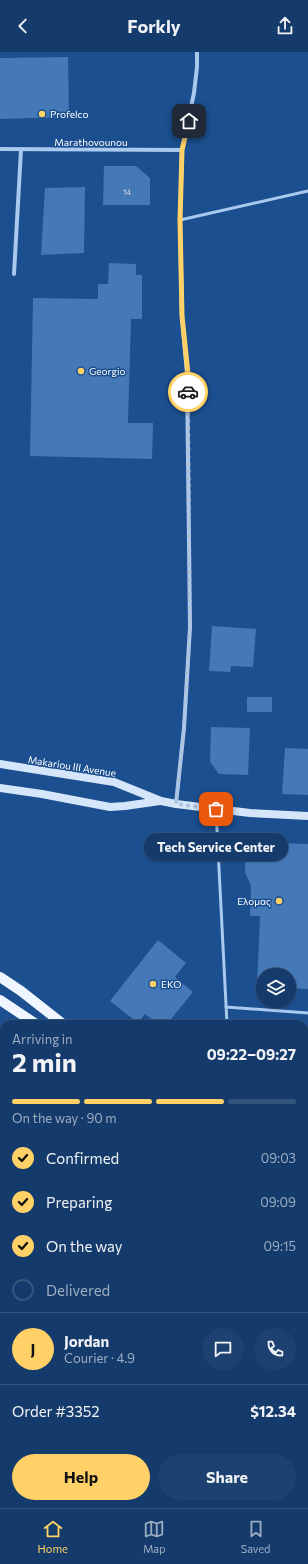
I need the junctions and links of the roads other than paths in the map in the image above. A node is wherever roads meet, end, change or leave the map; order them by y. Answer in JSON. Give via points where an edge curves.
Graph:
{"nodes":[{"id":1,"x":197,"y":52,"type":"edge"},
{"id":2,"x":0,"y":149,"type":"edge"},
{"id":3,"x":21,"y":150,"type":"junction"},
{"id":4,"x":182,"y":150,"type":"junction"},
{"id":5,"x":308,"y":191,"type":"edge"},
{"id":6,"x":180,"y":220,"type":"junction"},
{"id":7,"x":14,"y":274,"type":"dead end"},
{"id":8,"x":0,"y":764,"type":"edge"},
{"id":9,"x":0,"y":788,"type":"edge"},
{"id":10,"x":161,"y":801,"type":"junction"},
{"id":11,"x":176,"y":804,"type":"junction"},
{"id":12,"x":216,"y":809,"type":"junction"},
{"id":13,"x":308,"y":816,"type":"edge"},
{"id":14,"x":0,"y":977,"type":"edge"},
{"id":15,"x":0,"y":1000,"type":"edge"},
{"id":16,"x":226,"y":1007,"type":"junction"},
{"id":17,"x":308,"y":1013,"type":"edge"},
{"id":18,"x":30,"y":1020,"type":"edge"},
{"id":19,"x":58,"y":1020,"type":"edge"},
{"id":20,"x":227,"y":1020,"type":"edge"}],
"edges":[{"from":1,"to":4,"type":"street","via":[[194,93]]},
{"from":2,"to":3,"type":"street","name":"Marathovounou"},
{"from":3,"to":4,"type":"street","name":"Marathovounou"},
{"from":3,"to":7,"type":"street"},
{"from":4,"to":6,"type":"street"},
{"from":5,"to":6,"type":"lane"},
{"from":6,"to":11,"type":"street","via":[[182,316],[188,374],[190,627]]},
{"from":8,"to":10,"type":"street","name":"Makariou III Avenue","via":[[109,781]]},
{"from":9,"to":10,"type":"street","name":"Makariou III Avenue","via":[[110,807]]},
{"from":10,"to":11,"type":"street","name":"Makariou III Avenue"},
{"from":11,"to":12,"type":"street","name":"Makariou III Avenue"},
{"from":12,"to":13,"type":"street","name":"Makariou III Avenue"},
{"from":12,"to":16,"type":"lane"},
{"from":14,"to":19,"type":"main road","via":[[21,990]]},
{"from":15,"to":18,"type":"main road"},
{"from":16,"to":17,"type":"lane"},
{"from":16,"to":20,"type":"lane"}]}
